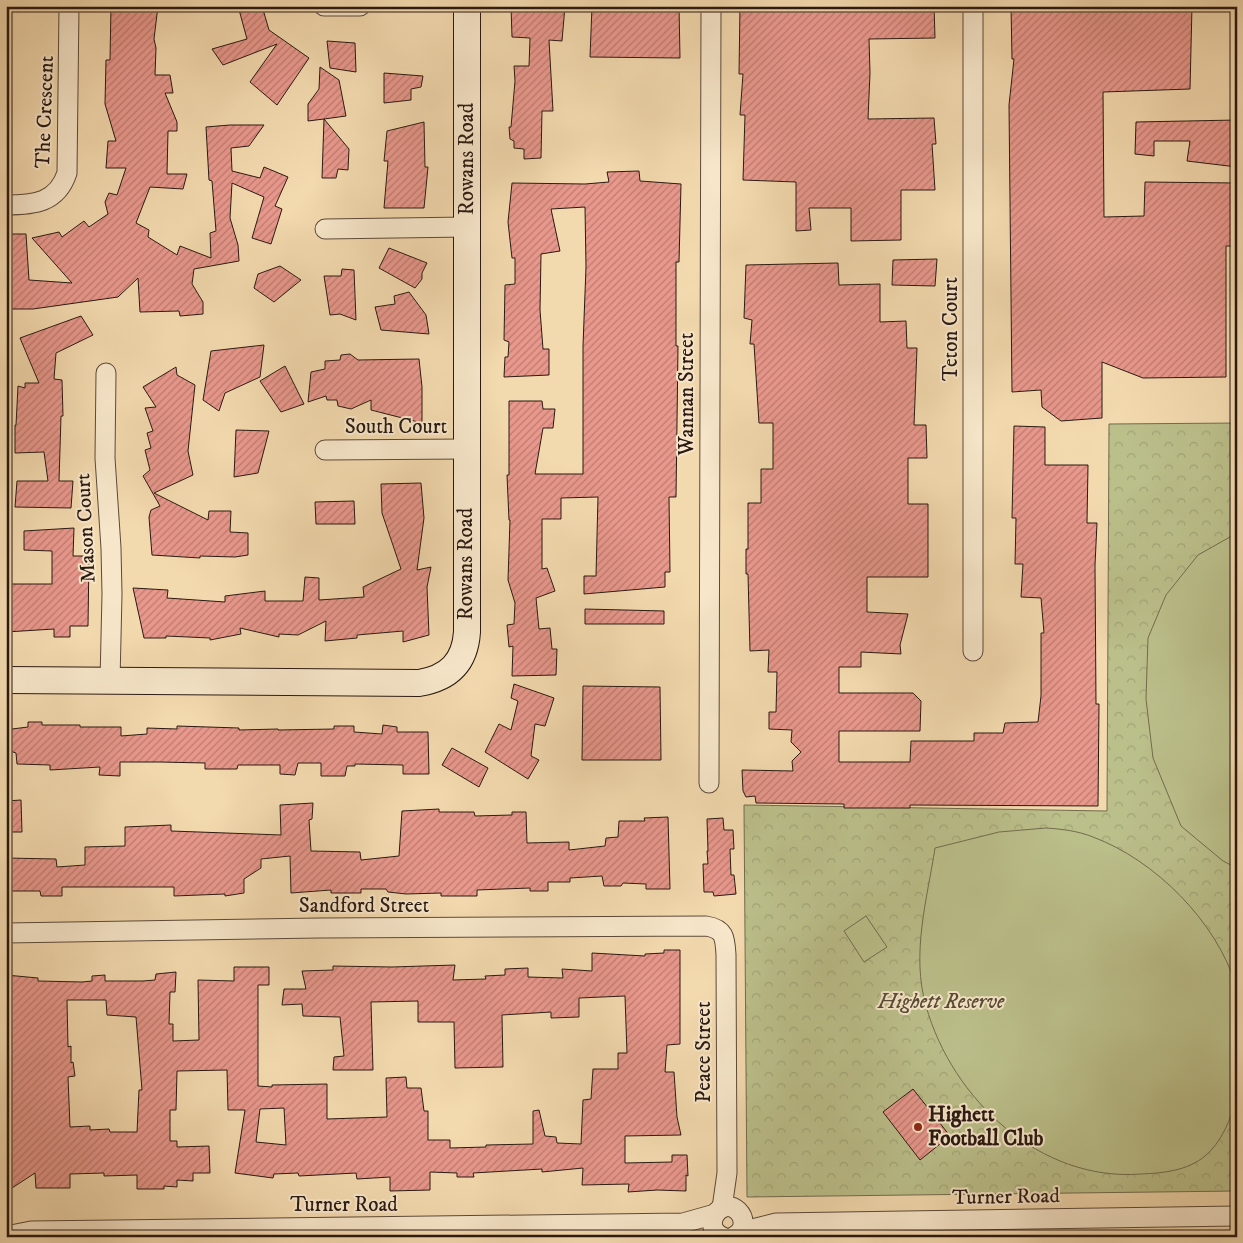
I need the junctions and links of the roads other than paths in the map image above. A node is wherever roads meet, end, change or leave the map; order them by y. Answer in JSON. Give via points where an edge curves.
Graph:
{"nodes":[{"id":1,"x":69,"y":6,"type":"edge"},
{"id":2,"x":324,"y":6,"type":"edge"},
{"id":3,"x":360,"y":6,"type":"edge"},
{"id":4,"x":468,"y":6,"type":"edge"},
{"id":5,"x":710,"y":6,"type":"edge"},
{"id":6,"x":973,"y":6,"type":"edge"},
{"id":7,"x":6,"y":205,"type":"edge"},
{"id":8,"x":467,"y":227,"type":"junction"},
{"id":9,"x":325,"y":229,"type":"dead end"},
{"id":10,"x":106,"y":373,"type":"dead end"},
{"id":11,"x":466,"y":449,"type":"junction"},
{"id":12,"x":325,"y":450,"type":"dead end"},
{"id":13,"x":974,"y":651,"type":"dead end"},
{"id":14,"x":6,"y":680,"type":"edge"},
{"id":15,"x":110,"y":681,"type":"junction"},
{"id":16,"x":708,"y":783,"type":"dead end"},
{"id":17,"x":721,"y":932,"type":"joint"},
{"id":18,"x":6,"y":933,"type":"edge"},
{"id":19,"x":1237,"y":1216,"type":"edge"},
{"id":20,"x":728,"y":1227,"type":"edge"},
{"id":21,"x":1016,"y":1228,"type":"edge"},
{"id":22,"x":6,"y":1236,"type":"edge"}],
"edges":[{"from":1,"to":7,"type":"street","name":"The Crescent","via":[[67,174],[59,190],[44,200],[35,204]]},
{"from":2,"to":3,"type":"street"},
{"from":4,"to":8,"type":"street","name":"Rowans Road"},
{"from":5,"to":16,"type":"street","name":"Wannan Street"},
{"from":6,"to":13,"type":"street","name":"Teton Court"},
{"from":8,"to":9,"type":"street"},
{"from":8,"to":11,"type":"street","name":"Rowans Road"},
{"from":10,"to":15,"type":"street","name":"Mason Court","via":[[105,458],[112,594]]},
{"from":11,"to":12,"type":"street","name":"South Court"},
{"from":11,"to":15,"type":"street","name":"Rowans Road","via":[[466,640],[460,658],[444,675],[418,683]]},
{"from":14,"to":15,"type":"street","name":"Rowans Road"},
{"from":17,"to":18,"type":"street","name":"Sandford Street","via":[[715,927],[696,926]]},
{"from":17,"to":20,"type":"street","name":"Peace Street","via":[[726,955]]},
{"from":19,"to":21,"type":"street","name":"Turner Road"},
{"from":20,"to":21,"type":"street","name":"Turner Road","via":[[776,1223]]},
{"from":20,"to":22,"type":"street","name":"Turner Road","via":[[683,1223],[31,1231]]}]}
